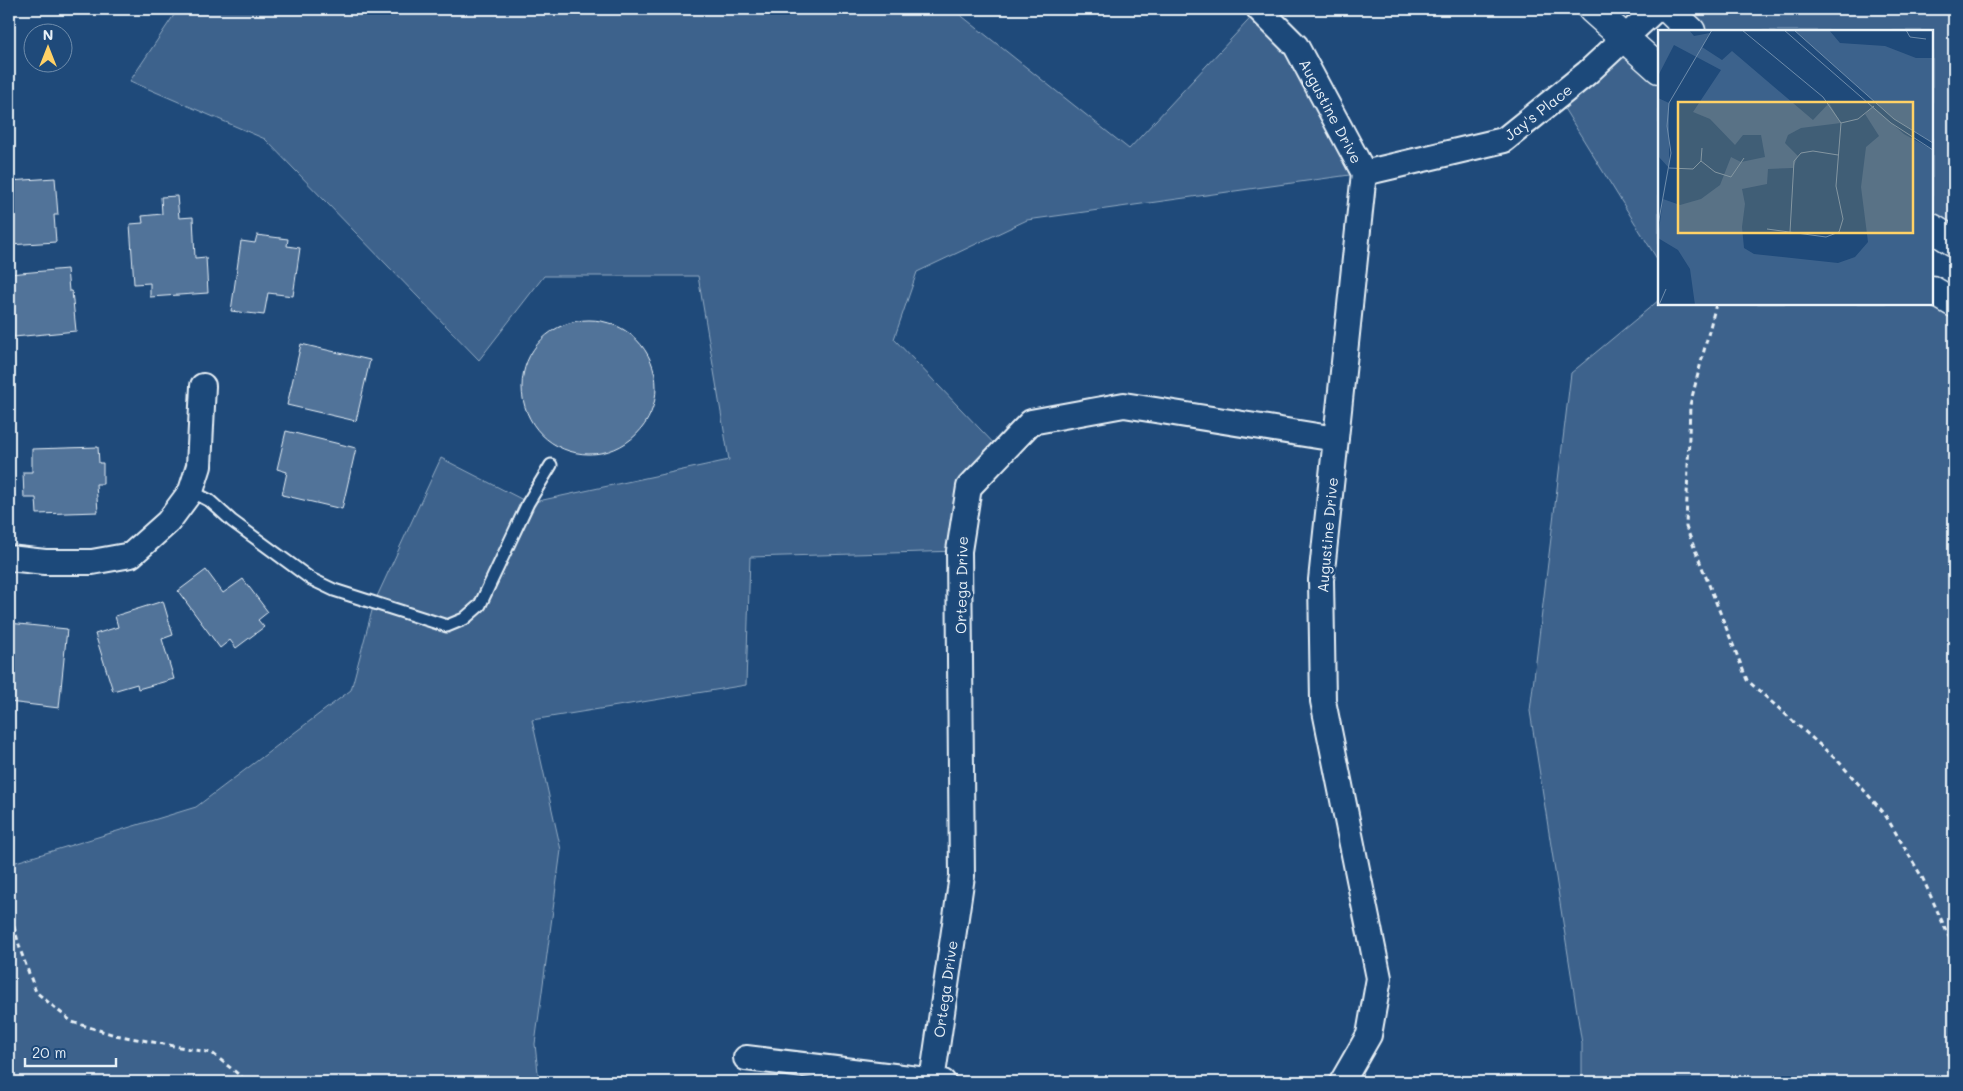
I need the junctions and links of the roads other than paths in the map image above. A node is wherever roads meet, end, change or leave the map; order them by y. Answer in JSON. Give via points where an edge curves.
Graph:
{"nodes":[{"id":1,"x":1260,"y":9,"type":"edge"},
{"id":2,"x":1592,"y":9,"type":"edge"},
{"id":3,"x":1656,"y":9,"type":"edge"},
{"id":4,"x":1668,"y":9,"type":"edge"},
{"id":5,"x":1690,"y":30,"type":"edge"},
{"id":6,"x":1625,"y":37,"type":"junction"},
{"id":7,"x":1658,"y":69,"type":"edge"},
{"id":8,"x":1364,"y":174,"type":"junction"},
{"id":9,"x":1933,"y":229,"type":"edge"},
{"id":10,"x":1954,"y":242,"type":"edge"},
{"id":11,"x":1933,"y":291,"type":"edge"},
{"id":12,"x":1954,"y":302,"type":"edge"},
{"id":13,"x":203,"y":386,"type":"dead end"},
{"id":14,"x":1336,"y":438,"type":"junction"},
{"id":15,"x":551,"y":466,"type":"dead end"},
{"id":16,"x":191,"y":491,"type":"junction"},
{"id":17,"x":9,"y":558,"type":"edge"},
{"id":18,"x":746,"y":1058,"type":"dead end"},
{"id":19,"x":938,"y":1081,"type":"edge"},
{"id":20,"x":1342,"y":1082,"type":"edge"}],
"edges":[{"from":1,"to":8,"type":"street","name":"Augustine Drive","via":[[1296,46]]},
{"from":2,"to":6,"type":"street"},
{"from":3,"to":6,"type":"street","name":"Jay's Place"},
{"from":4,"to":5,"type":"street"},
{"from":6,"to":7,"type":"street"},
{"from":6,"to":8,"type":"street","name":"Jay's Place","via":[[1587,73],[1504,140]]},
{"from":8,"to":14,"type":"street","name":"Augustine Drive"},
{"from":9,"to":10,"type":"street"},
{"from":11,"to":12,"type":"street"},
{"from":13,"to":16,"type":"street","via":[[199,466]]},
{"from":14,"to":19,"type":"street","name":"Ortega Drive","via":[[1124,406],[1031,422],[969,487],[959,552],[962,876]]},
{"from":14,"to":20,"type":"street","name":"Augustine Drive","via":[[1320,580],[1322,701],[1378,978],[1369,1035]]},
{"from":15,"to":16,"type":"lane","via":[[528,503],[480,605],[464,619],[447,626],[334,590],[311,579],[210,501]]},
{"from":16,"to":17,"type":"street","via":[[168,522],[131,555],[92,562]]},
{"from":18,"to":19,"type":"street"}]}
